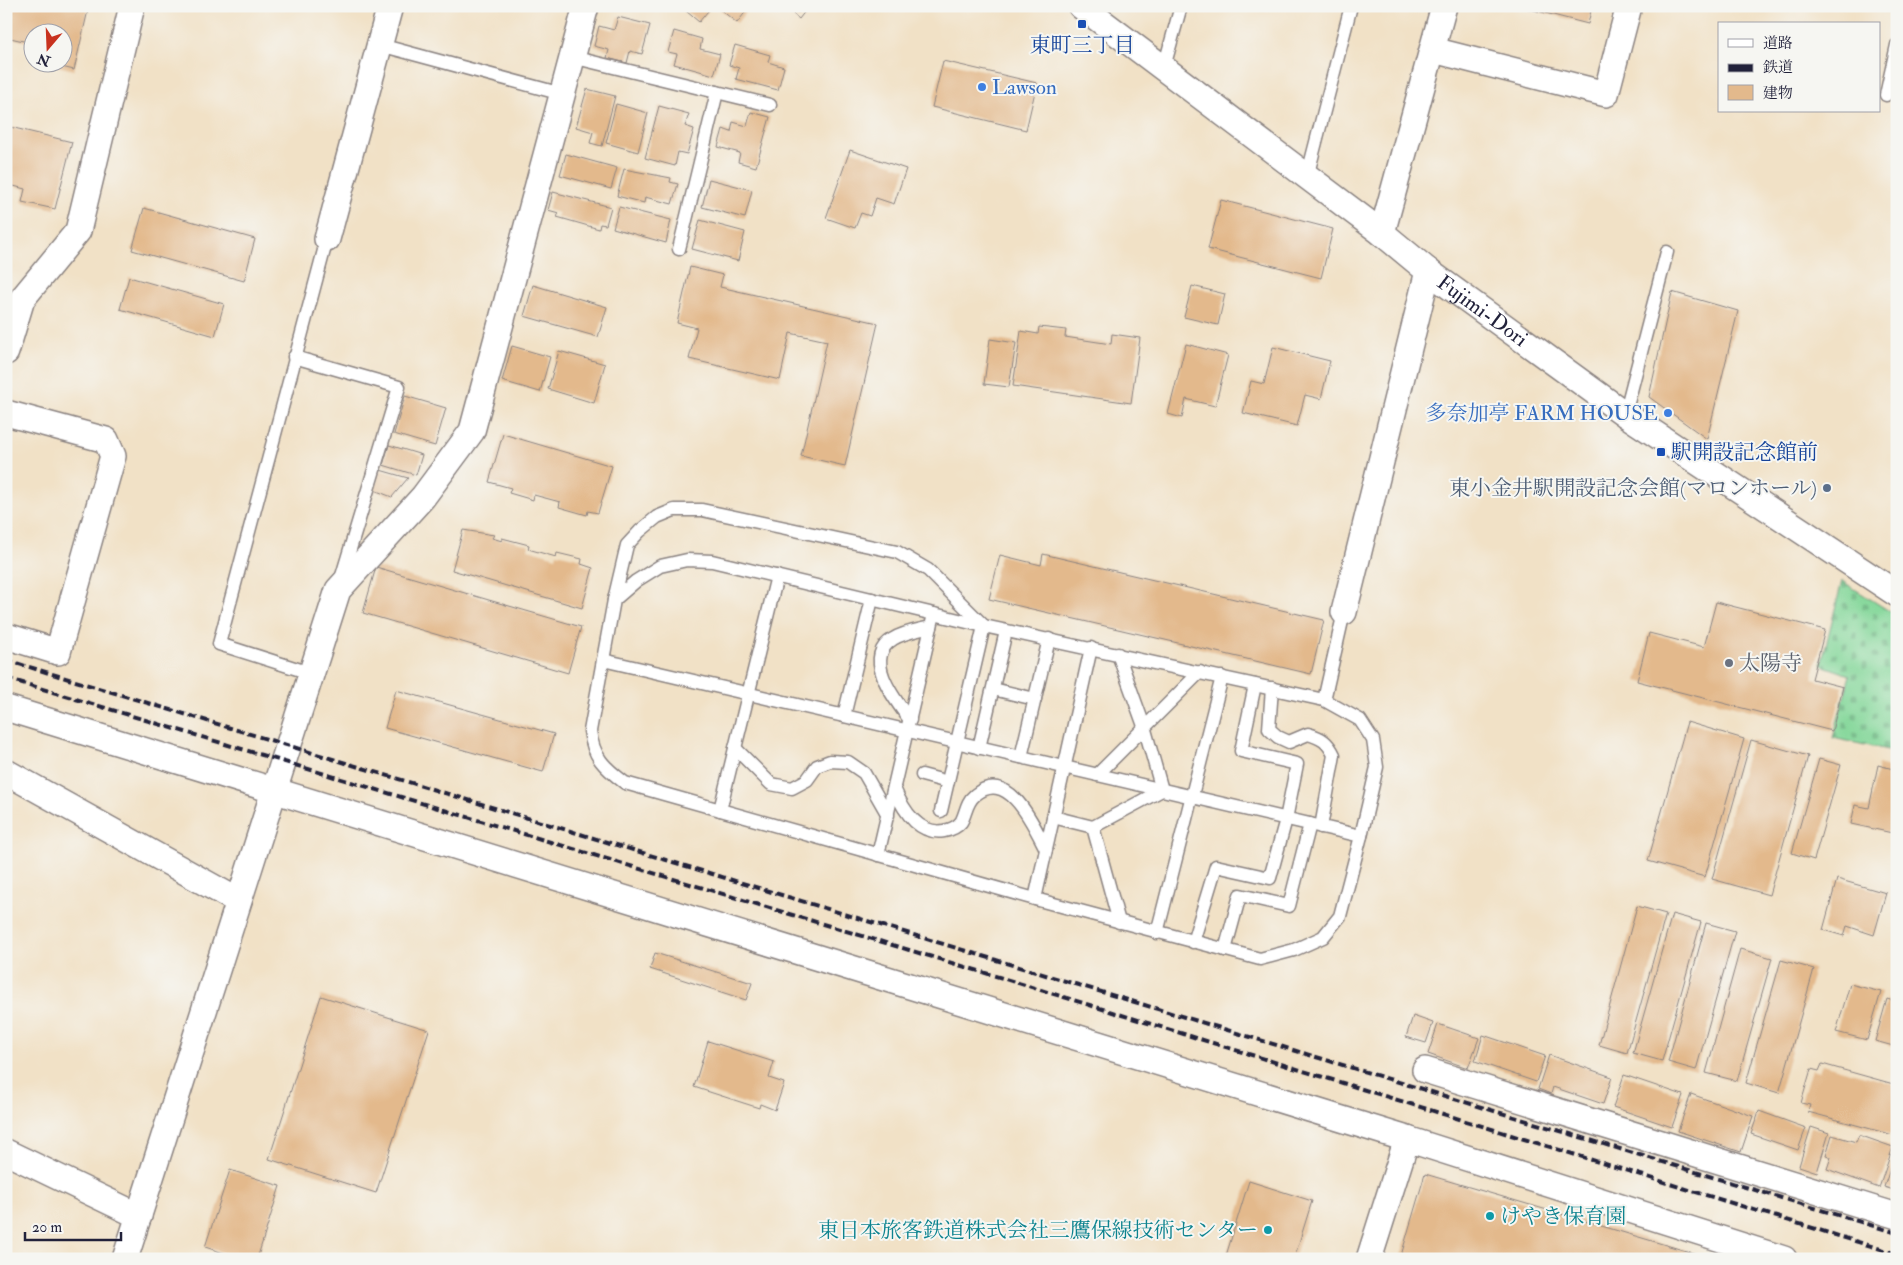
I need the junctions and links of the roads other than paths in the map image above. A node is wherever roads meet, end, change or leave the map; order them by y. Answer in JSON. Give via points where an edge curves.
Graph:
{"nodes":[{"id":1,"x":132,"y":6,"type":"edge"},
{"id":2,"x":390,"y":6,"type":"edge"},
{"id":3,"x":586,"y":6,"type":"edge"},
{"id":4,"x":1081,"y":6,"type":"edge"},
{"id":5,"x":1181,"y":6,"type":"edge"},
{"id":6,"x":1351,"y":6,"type":"edge"},
{"id":7,"x":1444,"y":6,"type":"edge"},
{"id":8,"x":1629,"y":6,"type":"edge"},
{"id":9,"x":380,"y":45,"type":"junction"},
{"id":10,"x":1897,"y":46,"type":"edge"},
{"id":11,"x":1433,"y":50,"type":"junction"},
{"id":12,"x":572,"y":57,"type":"junction"},
{"id":13,"x":1164,"y":68,"type":"junction"},
{"id":14,"x":716,"y":92,"type":"junction"},
{"id":15,"x":562,"y":94,"type":"junction"},
{"id":16,"x":1886,"y":95,"type":"dead end"},
{"id":17,"x":770,"y":105,"type":"dead end"},
{"id":18,"x":1307,"y":177,"type":"junction"},
{"id":19,"x":1382,"y":233,"type":"junction"},
{"id":20,"x":327,"y":239,"type":"joint"},
{"id":21,"x":679,"y":249,"type":"dead end"},
{"id":22,"x":1666,"y":252,"type":"dead end"},
{"id":23,"x":1428,"y":271,"type":"junction"},
{"id":24,"x":6,"y":352,"type":"edge"},
{"id":25,"x":294,"y":357,"type":"junction"},
{"id":26,"x":6,"y":413,"type":"edge"},
{"id":27,"x":1625,"y":414,"type":"junction"},
{"id":28,"x":778,"y":576,"type":"junction"},
{"id":29,"x":338,"y":590,"type":"junction"},
{"id":30,"x":1897,"y":594,"type":"edge"},
{"id":31,"x":872,"y":599,"type":"junction"},
{"id":32,"x":614,"y":600,"type":"junction"},
{"id":33,"x":1344,"y":612,"type":"joint"},
{"id":34,"x":934,"y":614,"type":"junction"},
{"id":35,"x":984,"y":626,"type":"junction"},
{"id":36,"x":931,"y":628,"type":"junction"},
{"id":37,"x":1006,"y":631,"type":"junction"},
{"id":38,"x":6,"y":636,"type":"edge"},
{"id":39,"x":1049,"y":639,"type":"junction"},
{"id":40,"x":1091,"y":648,"type":"junction"},
{"id":41,"x":1118,"y":654,"type":"junction"},
{"id":42,"x":603,"y":660,"type":"junction"},
{"id":43,"x":1200,"y":672,"type":"junction"},
{"id":44,"x":310,"y":673,"type":"junction"},
{"id":45,"x":1222,"y":677,"type":"junction"},
{"id":46,"x":1255,"y":685,"type":"junction"},
{"id":47,"x":1272,"y":688,"type":"junction"},
{"id":48,"x":993,"y":689,"type":"junction"},
{"id":49,"x":747,"y":694,"type":"junction"},
{"id":50,"x":1035,"y":699,"type":"junction"},
{"id":51,"x":1324,"y":700,"type":"junction"},
{"id":52,"x":6,"y":708,"type":"edge"},
{"id":53,"x":844,"y":716,"type":"junction"},
{"id":54,"x":908,"y":726,"type":"junction"},
{"id":55,"x":1144,"y":726,"type":"junction"},
{"id":56,"x":957,"y":743,"type":"junction"},
{"id":57,"x":735,"y":748,"type":"junction"},
{"id":58,"x":979,"y":748,"type":"junction"},
{"id":59,"x":1021,"y":758,"type":"junction"},
{"id":60,"x":1064,"y":768,"type":"junction"},
{"id":61,"x":6,"y":772,"type":"edge"},
{"id":62,"x":922,"y":775,"type":"dead end"},
{"id":63,"x":1097,"y":775,"type":"junction"},
{"id":64,"x":948,"y":782,"type":"junction"},
{"id":65,"x":894,"y":788,"type":"junction"},
{"id":66,"x":274,"y":790,"type":"junction"},
{"id":67,"x":1162,"y":790,"type":"junction"},
{"id":68,"x":1190,"y":796,"type":"junction"},
{"id":69,"x":720,"y":810,"type":"junction"},
{"id":70,"x":941,"y":811,"type":"dead end"},
{"id":71,"x":888,"y":814,"type":"junction"},
{"id":72,"x":1053,"y":817,"type":"junction"},
{"id":73,"x":1286,"y":819,"type":"junction"},
{"id":74,"x":1316,"y":825,"type":"junction"},
{"id":75,"x":1093,"y":827,"type":"junction"},
{"id":76,"x":1361,"y":836,"type":"junction"},
{"id":77,"x":1046,"y":848,"type":"junction"},
{"id":78,"x":878,"y":855,"type":"junction"},
{"id":79,"x":1035,"y":899,"type":"junction"},
{"id":80,"x":238,"y":901,"type":"junction"},
{"id":81,"x":1119,"y":922,"type":"junction"},
{"id":82,"x":1157,"y":933,"type":"junction"},
{"id":83,"x":1193,"y":942,"type":"junction"},
{"id":84,"x":1225,"y":950,"type":"junction"},
{"id":85,"x":1425,"y":1070,"type":"dead end"},
{"id":86,"x":1407,"y":1139,"type":"junction"},
{"id":87,"x":6,"y":1152,"type":"edge"},
{"id":88,"x":140,"y":1216,"type":"junction"},
{"id":89,"x":1897,"y":1216,"type":"edge"},
{"id":90,"x":125,"y":1259,"type":"edge"},
{"id":91,"x":1369,"y":1259,"type":"edge"},
{"id":92,"x":1784,"y":1259,"type":"edge"}],
"edges":[{"from":1,"to":24,"type":"street","via":[[78,232],[22,298]]},
{"from":2,"to":9,"type":"street"},
{"from":3,"to":12,"type":"street"},
{"from":4,"to":13,"type":"street","name":"Fujimi-Dori"},
{"from":5,"to":13,"type":"lane"},
{"from":6,"to":18,"type":"lane"},
{"from":7,"to":11,"type":"street"},
{"from":8,"to":11,"type":"street","via":[[1606,94]]},
{"from":9,"to":15,"type":"lane"},
{"from":9,"to":20,"type":"street"},
{"from":10,"to":16,"type":"lane"},
{"from":11,"to":19,"type":"street"},
{"from":12,"to":14,"type":"lane"},
{"from":12,"to":15,"type":"street"},
{"from":13,"to":18,"type":"street","name":"Fujimi-Dori"},
{"from":14,"to":17,"type":"lane"},
{"from":14,"to":21,"type":"lane"},
{"from":15,"to":29,"type":"street","via":[[472,431],[423,497]]},
{"from":18,"to":19,"type":"street","name":"Fujimi-Dori"},
{"from":19,"to":23,"type":"street","name":"Fujimi-Dori"},
{"from":20,"to":25,"type":"lane"},
{"from":22,"to":27,"type":"lane"},
{"from":23,"to":27,"type":"street","name":"Fujimi-Dori"},
{"from":23,"to":33,"type":"street"},
{"from":25,"to":29,"type":"lane","via":[[399,387]]},
{"from":25,"to":44,"type":"lane","via":[[219,644]]},
{"from":26,"to":38,"type":"street","via":[[106,440],[113,456],[58,652]]},
{"from":27,"to":30,"type":"street","name":"Fujimi-Dori"},
{"from":28,"to":31,"type":"lane"},
{"from":28,"to":32,"type":"lane","via":[[712,560],[687,560],[660,566]]},
{"from":28,"to":49,"type":"lane"},
{"from":29,"to":44,"type":"street"},
{"from":31,"to":34,"type":"lane"},
{"from":31,"to":53,"type":"lane"},
{"from":32,"to":35,"type":"lane","via":[[626,545],[657,517],[674,510],[702,510],[897,552],[928,570]]},
{"from":32,"to":42,"type":"lane"},
{"from":33,"to":51,"type":"lane"},
{"from":34,"to":35,"type":"lane"},
{"from":34,"to":36,"type":"lane"},
{"from":35,"to":37,"type":"lane"},
{"from":35,"to":56,"type":"lane"},
{"from":36,"to":54,"type":"lane"},
{"from":36,"to":54,"type":"lane","via":[[892,639],[882,652],[879,667]]},
{"from":37,"to":39,"type":"lane"},
{"from":37,"to":48,"type":"lane"},
{"from":39,"to":40,"type":"lane"},
{"from":39,"to":50,"type":"lane"},
{"from":40,"to":41,"type":"lane"},
{"from":40,"to":60,"type":"lane"},
{"from":41,"to":43,"type":"lane"},
{"from":41,"to":55,"type":"lane"},
{"from":42,"to":49,"type":"lane"},
{"from":42,"to":69,"type":"lane","via":[[590,731],[592,749],[606,768],[625,783]]},
{"from":43,"to":45,"type":"lane"},
{"from":43,"to":55,"type":"lane"},
{"from":44,"to":66,"type":"street"},
{"from":45,"to":46,"type":"lane"},
{"from":45,"to":68,"type":"lane"},
{"from":46,"to":47,"type":"lane"},
{"from":46,"to":73,"type":"lane","via":[[1241,750],[1297,764]]},
{"from":47,"to":51,"type":"lane"},
{"from":47,"to":74,"type":"lane","via":[[1269,729],[1289,742],[1308,734],[1321,738],[1334,755]]},
{"from":48,"to":50,"type":"lane"},
{"from":48,"to":58,"type":"lane"},
{"from":49,"to":53,"type":"lane"},
{"from":49,"to":57,"type":"lane"},
{"from":50,"to":59,"type":"lane"},
{"from":51,"to":76,"type":"lane","via":[[1360,720],[1373,740],[1377,767]]},
{"from":52,"to":66,"type":"street"},
{"from":53,"to":54,"type":"lane"},
{"from":54,"to":56,"type":"lane"},
{"from":54,"to":65,"type":"lane"},
{"from":55,"to":63,"type":"lane"},
{"from":55,"to":67,"type":"lane"},
{"from":56,"to":58,"type":"lane"},
{"from":56,"to":64,"type":"lane"},
{"from":57,"to":69,"type":"lane"},
{"from":57,"to":71,"type":"lane","via":[[771,784],[792,788],[807,780],[817,766],[830,761],[848,762],[864,774]]},
{"from":58,"to":59,"type":"lane"},
{"from":59,"to":60,"type":"lane"},
{"from":60,"to":63,"type":"lane"},
{"from":60,"to":72,"type":"lane"},
{"from":61,"to":80,"type":"street"},
{"from":62,"to":64,"type":"lane"},
{"from":63,"to":67,"type":"lane"},
{"from":64,"to":70,"type":"lane"},
{"from":65,"to":71,"type":"lane"},
{"from":65,"to":77,"type":"lane","via":[[900,804],[918,826],[932,833],[950,830],[960,824],[967,805],[975,795],[989,788],[1005,791],[1024,806]]},
{"from":66,"to":80,"type":"street"},
{"from":66,"to":86,"type":"street"},
{"from":67,"to":68,"type":"lane"},
{"from":67,"to":75,"type":"lane"},
{"from":68,"to":73,"type":"lane"},
{"from":68,"to":82,"type":"lane"},
{"from":69,"to":78,"type":"lane"},
{"from":71,"to":78,"type":"lane"},
{"from":72,"to":75,"type":"lane"},
{"from":72,"to":77,"type":"lane"},
{"from":73,"to":74,"type":"lane"},
{"from":73,"to":83,"type":"lane","via":[[1270,878],[1216,866]]},
{"from":74,"to":76,"type":"lane"},
{"from":74,"to":84,"type":"lane","via":[[1289,906],[1240,895]]},
{"from":75,"to":81,"type":"lane"},
{"from":76,"to":84,"type":"lane","via":[[1340,916],[1323,937],[1294,950],[1260,959]]},
{"from":77,"to":79,"type":"lane"},
{"from":78,"to":79,"type":"lane"},
{"from":79,"to":81,"type":"lane"},
{"from":80,"to":88,"type":"street"},
{"from":81,"to":82,"type":"lane"},
{"from":82,"to":83,"type":"lane"},
{"from":83,"to":84,"type":"lane"},
{"from":85,"to":89,"type":"street"},
{"from":86,"to":91,"type":"street"},
{"from":86,"to":92,"type":"street"},
{"from":87,"to":88,"type":"street"},
{"from":88,"to":90,"type":"street"}]}
